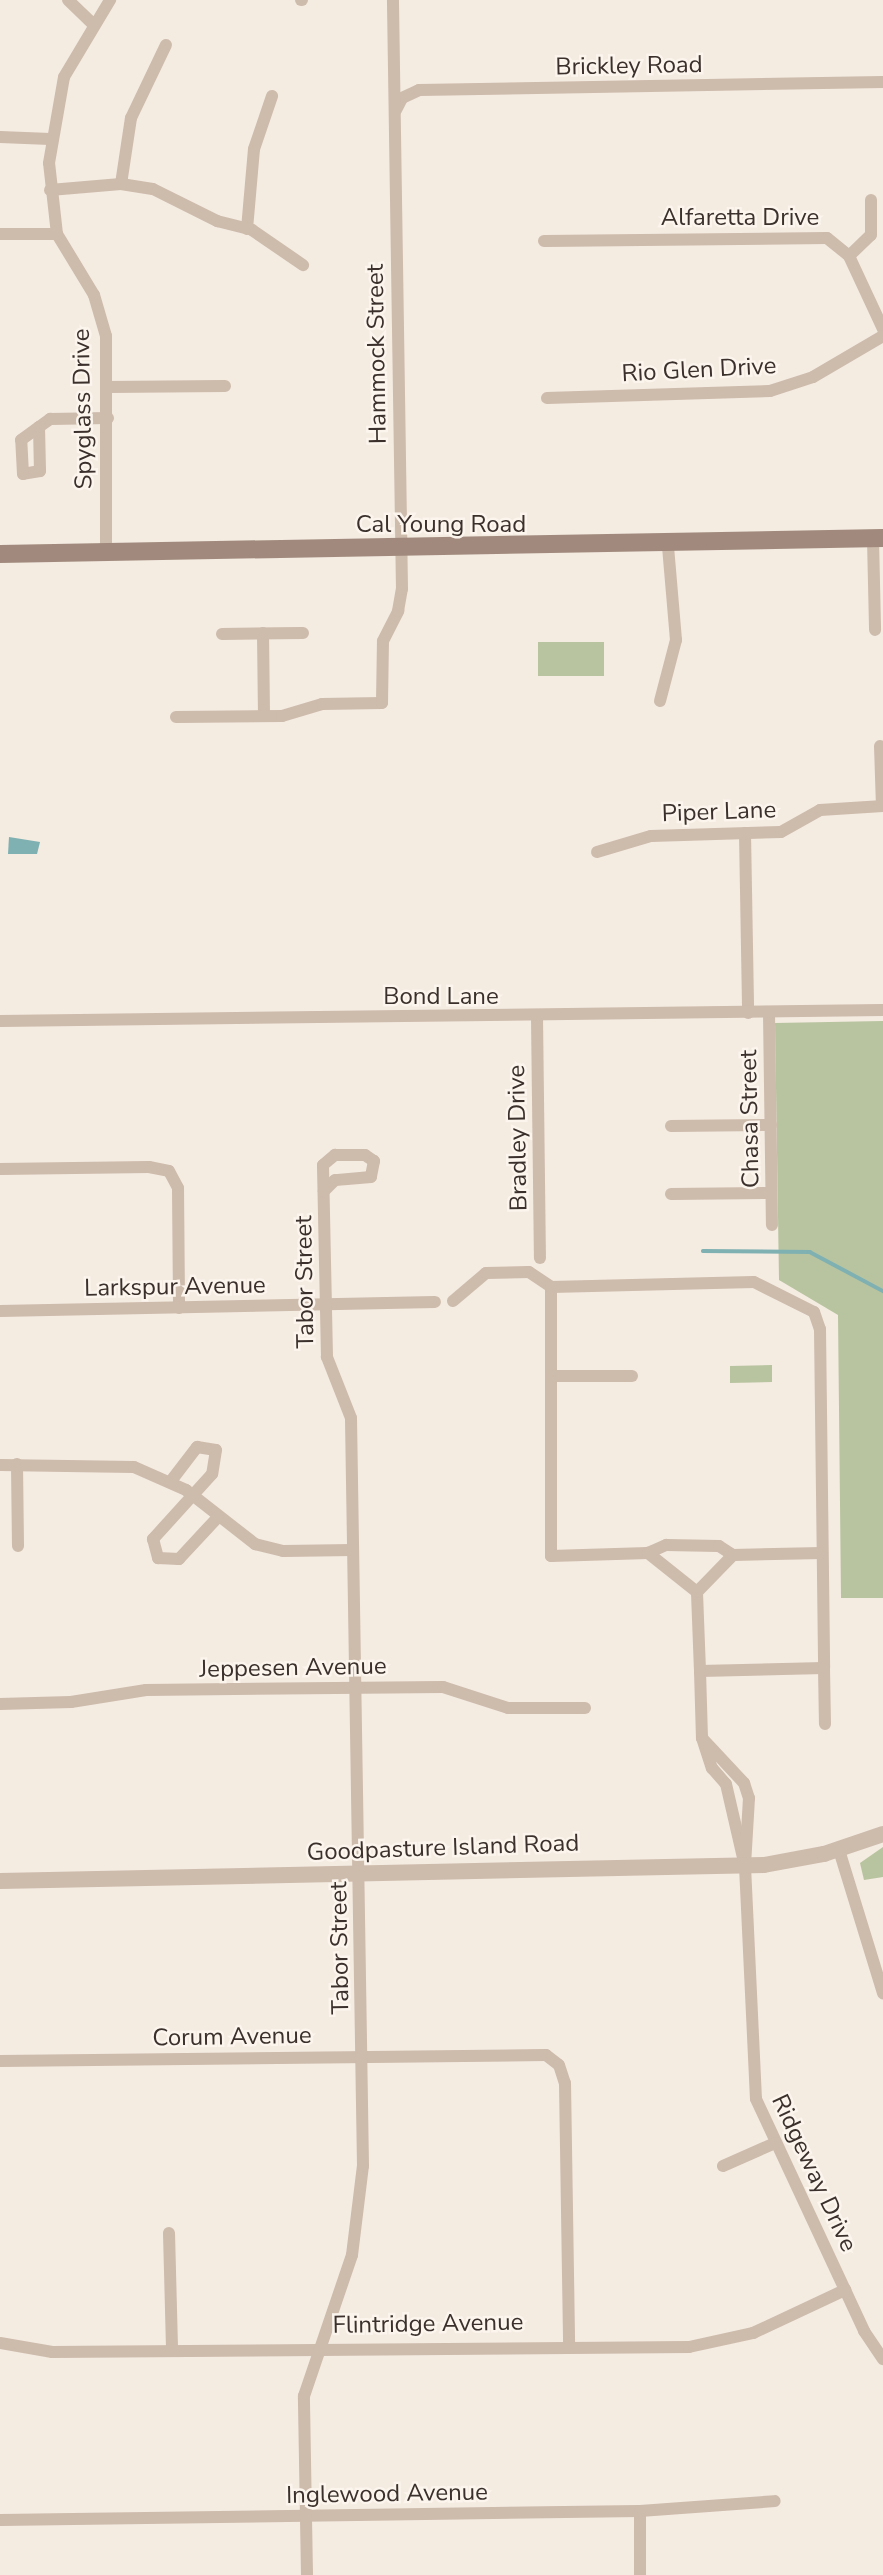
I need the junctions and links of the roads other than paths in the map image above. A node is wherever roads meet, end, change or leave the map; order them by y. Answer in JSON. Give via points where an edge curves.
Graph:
{"nodes":[{"id":1,"x":68,"y":0,"type":"edge"},
{"id":2,"x":110,"y":0,"type":"edge"},
{"id":3,"x":393,"y":0,"type":"edge"},
{"id":4,"x":92,"y":23,"type":"junction"},
{"id":5,"x":166,"y":45,"type":"dead end"},
{"id":6,"x":883,"y":82,"type":"edge"},
{"id":7,"x":272,"y":96,"type":"dead end"},
{"id":8,"x":394,"y":120,"type":"junction"},
{"id":9,"x":0,"y":137,"type":"edge"},
{"id":10,"x":50,"y":139,"type":"junction"},
{"id":11,"x":121,"y":184,"type":"junction"},
{"id":12,"x":50,"y":190,"type":"junction"},
{"id":13,"x":871,"y":200,"type":"dead end"},
{"id":14,"x":247,"y":229,"type":"junction"},
{"id":15,"x":0,"y":234,"type":"edge"},
{"id":16,"x":57,"y":234,"type":"junction"},
{"id":17,"x":544,"y":241,"type":"dead end"},
{"id":18,"x":849,"y":256,"type":"junction"},
{"id":19,"x":303,"y":265,"type":"dead end"},
{"id":20,"x":883,"y":329,"type":"edge"},
{"id":21,"x":883,"y":336,"type":"edge"},
{"id":22,"x":225,"y":386,"type":"dead end"},
{"id":23,"x":107,"y":387,"type":"junction"},
{"id":24,"x":547,"y":398,"type":"dead end"},
{"id":25,"x":108,"y":418,"type":"junction"},
{"id":26,"x":39,"y":426,"type":"dead end"},
{"id":27,"x":878,"y":538,"type":"edge"},
{"id":28,"x":668,"y":546,"type":"junction"},
{"id":29,"x":401,"y":550,"type":"junction"},
{"id":30,"x":0,"y":554,"type":"edge"},
{"id":31,"x":106,"y":554,"type":"junction"},
{"id":32,"x":875,"y":630,"type":"dead end"},
{"id":33,"x":303,"y":633,"type":"dead end"},
{"id":34,"x":222,"y":634,"type":"dead end"},
{"id":35,"x":263,"y":634,"type":"junction"},
{"id":36,"x":660,"y":701,"type":"dead end"},
{"id":37,"x":264,"y":716,"type":"junction"},
{"id":38,"x":176,"y":718,"type":"dead end"},
{"id":39,"x":880,"y":746,"type":"dead end"},
{"id":40,"x":882,"y":806,"type":"edge"},
{"id":41,"x":745,"y":833,"type":"junction"},
{"id":42,"x":597,"y":852,"type":"dead end"},
{"id":43,"x":883,"y":1010,"type":"edge"},
{"id":44,"x":748,"y":1013,"type":"junction"},
{"id":45,"x":769,"y":1013,"type":"junction"},
{"id":46,"x":537,"y":1017,"type":"junction"},
{"id":47,"x":0,"y":1021,"type":"edge"},
{"id":48,"x":771,"y":1125,"type":"junction"},
{"id":49,"x":671,"y":1126,"type":"dead end"},
{"id":50,"x":0,"y":1169,"type":"edge"},
{"id":51,"x":324,"y":1191,"type":"junction"},
{"id":52,"x":771,"y":1193,"type":"junction"},
{"id":53,"x":671,"y":1194,"type":"dead end"},
{"id":54,"x":772,"y":1225,"type":"dead end"},
{"id":55,"x":540,"y":1258,"type":"dead end"},
{"id":56,"x":551,"y":1287,"type":"junction"},
{"id":57,"x":458,"y":1298,"type":"dead end"},
{"id":58,"x":435,"y":1303,"type":"dead end"},
{"id":59,"x":325,"y":1305,"type":"junction"},
{"id":60,"x":179,"y":1308,"type":"junction"},
{"id":61,"x":0,"y":1311,"type":"edge"},
{"id":62,"x":551,"y":1376,"type":"junction"},
{"id":63,"x":632,"y":1376,"type":"dead end"},
{"id":64,"x":17,"y":1464,"type":"junction"},
{"id":65,"x":0,"y":1465,"type":"edge"},
{"id":66,"x":171,"y":1481,"type":"junction"},
{"id":67,"x":193,"y":1496,"type":"junction"},
{"id":68,"x":218,"y":1517,"type":"junction"},
{"id":69,"x":18,"y":1546,"type":"dead end"},
{"id":70,"x":353,"y":1550,"type":"junction"},
{"id":71,"x":648,"y":1553,"type":"junction"},
{"id":72,"x":822,"y":1553,"type":"junction"},
{"id":73,"x":733,"y":1555,"type":"junction"},
{"id":74,"x":697,"y":1592,"type":"junction"},
{"id":75,"x":824,"y":1668,"type":"junction"},
{"id":76,"x":700,"y":1671,"type":"junction"},
{"id":77,"x":355,"y":1688,"type":"junction"},
{"id":78,"x":0,"y":1704,"type":"edge"},
{"id":79,"x":585,"y":1708,"type":"dead end"},
{"id":80,"x":825,"y":1724,"type":"dead end"},
{"id":81,"x":883,"y":1834,"type":"edge"},
{"id":82,"x":839,"y":1850,"type":"junction"},
{"id":83,"x":745,"y":1866,"type":"junction"},
{"id":84,"x":360,"y":1873,"type":"junction"},
{"id":85,"x":0,"y":1881,"type":"edge"},
{"id":86,"x":883,"y":1993,"type":"edge"},
{"id":87,"x":362,"y":2056,"type":"junction"},
{"id":88,"x":0,"y":2061,"type":"edge"},
{"id":89,"x":775,"y":2143,"type":"junction"},
{"id":90,"x":723,"y":2166,"type":"dead end"},
{"id":91,"x":169,"y":2233,"type":"dead end"},
{"id":92,"x":845,"y":2290,"type":"junction"},
{"id":93,"x":0,"y":2343,"type":"edge"},
{"id":94,"x":569,"y":2344,"type":"junction"},
{"id":95,"x":318,"y":2346,"type":"junction"},
{"id":96,"x":172,"y":2349,"type":"junction"},
{"id":97,"x":883,"y":2358,"type":"edge"},
{"id":98,"x":775,"y":2501,"type":"dead end"},
{"id":99,"x":640,"y":2511,"type":"junction"},
{"id":100,"x":304,"y":2517,"type":"junction"},
{"id":101,"x":0,"y":2520,"type":"edge"},
{"id":102,"x":307,"y":2575,"type":"edge"},
{"id":103,"x":640,"y":2575,"type":"edge"}],
"edges":[{"from":1,"to":4,"type":"street"},
{"from":2,"to":4,"type":"street","name":"Spyglass Drive"},
{"from":3,"to":8,"type":"street","name":"Hammock Street"},
{"from":4,"to":10,"type":"street","name":"Spyglass Drive","via":[[64,77]]},
{"from":5,"to":11,"type":"street","via":[[131,118]]},
{"from":6,"to":8,"type":"street","name":"Brickley Road","via":[[419,90],[402,98]]},
{"from":7,"to":14,"type":"street","via":[[254,149]]},
{"from":8,"to":29,"type":"street","name":"Hammock Street"},
{"from":9,"to":10,"type":"street"},
{"from":10,"to":12,"type":"street","name":"Spyglass Drive"},
{"from":11,"to":12,"type":"street"},
{"from":11,"to":14,"type":"street","via":[[153,189],[218,221]]},
{"from":12,"to":16,"type":"street","name":"Spyglass Drive"},
{"from":13,"to":18,"type":"street","via":[[871,235]]},
{"from":14,"to":19,"type":"street"},
{"from":15,"to":16,"type":"street"},
{"from":16,"to":23,"type":"street","name":"Spyglass Drive","via":[[99,306]]},
{"from":17,"to":18,"type":"street","name":"Alfaretta Drive","via":[[817,237],[835,242]]},
{"from":18,"to":20,"type":"street"},
{"from":21,"to":24,"type":"street","name":"Rio Glen Drive","via":[[813,377],[770,391]]},
{"from":22,"to":23,"type":"street"},
{"from":23,"to":25,"type":"street","name":"Spyglass Drive"},
{"from":25,"to":26,"type":"street","via":[[50,419]]},
{"from":25,"to":31,"type":"street","name":"Spyglass Drive"},
{"from":27,"to":28,"type":"main road","name":"Cal Young Road"},
{"from":27,"to":32,"type":"street"},
{"from":28,"to":29,"type":"main road","name":"Cal Young Road"},
{"from":28,"to":36,"type":"street","via":[[676,640]]},
{"from":29,"to":31,"type":"main road","name":"Cal Young Road"},
{"from":29,"to":37,"type":"street","name":"Hammock Street","via":[[400,606],[382,646],[382,703],[321,704]]},
{"from":30,"to":31,"type":"main road","name":"Cal Young Road"},
{"from":33,"to":35,"type":"street"},
{"from":34,"to":35,"type":"street"},
{"from":35,"to":37,"type":"street"},
{"from":37,"to":38,"type":"street"},
{"from":39,"to":40,"type":"street","name":"Piper Lane"},
{"from":40,"to":41,"type":"street","name":"Piper Lane","via":[[827,808],[786,831]]},
{"from":41,"to":42,"type":"street","name":"Piper Lane","via":[[651,836]]},
{"from":41,"to":44,"type":"street"},
{"from":43,"to":45,"type":"street","name":"Bond Lane"},
{"from":44,"to":45,"type":"street","name":"Bond Lane"},
{"from":44,"to":46,"type":"street","name":"Bond Lane"},
{"from":45,"to":48,"type":"street","name":"Chasa Street"},
{"from":46,"to":47,"type":"street","name":"Bond Lane"},
{"from":46,"to":55,"type":"street","name":"Bradley Drive"},
{"from":48,"to":49,"type":"street"},
{"from":48,"to":52,"type":"street","name":"Chasa Street"},
{"from":50,"to":60,"type":"street","via":[[149,1167],[169,1171],[178,1188]]},
{"from":51,"to":51,"type":"street","name":"Tabor Street","via":[[324,1162],[329,1156],[365,1155],[374,1161],[371,1177],[335,1180]]},
{"from":51,"to":59,"type":"street","name":"Tabor Street"},
{"from":52,"to":53,"type":"street"},
{"from":52,"to":54,"type":"street","name":"Chasa Street"},
{"from":56,"to":57,"type":"street","via":[[529,1272],[489,1273]]},
{"from":56,"to":62,"type":"street"},
{"from":56,"to":72,"type":"street","via":[[754,1282],[814,1312],[820,1329]]},
{"from":58,"to":59,"type":"street","name":"Larkspur Avenue"},
{"from":59,"to":60,"type":"street","name":"Larkspur Avenue"},
{"from":59,"to":70,"type":"street","name":"Tabor Street","via":[[327,1357],[351,1418]]},
{"from":60,"to":61,"type":"street","name":"Larkspur Avenue"},
{"from":62,"to":63,"type":"street"},
{"from":62,"to":71,"type":"street","via":[[551,1556]]},
{"from":64,"to":65,"type":"street"},
{"from":64,"to":66,"type":"street","via":[[122,1464]]},
{"from":64,"to":69,"type":"street"},
{"from":66,"to":67,"type":"street"},
{"from":66,"to":67,"type":"street","via":[[197,1447],[212,1446],[215,1468]]},
{"from":67,"to":68,"type":"street"},
{"from":67,"to":68,"type":"street","via":[[153,1539],[158,1558],[179,1559]]},
{"from":68,"to":70,"type":"street","via":[[244,1538],[269,1548]]},
{"from":70,"to":77,"type":"street","name":"Tabor Street"},
{"from":71,"to":73,"type":"street","via":[[666,1545],[719,1546]]},
{"from":71,"to":74,"type":"street"},
{"from":72,"to":73,"type":"street"},
{"from":72,"to":75,"type":"street"},
{"from":73,"to":74,"type":"street"},
{"from":74,"to":76,"type":"street","name":"Ridgeway Drive"},
{"from":75,"to":76,"type":"street"},
{"from":75,"to":80,"type":"street"},
{"from":76,"to":83,"type":"street","name":"Ridgeway Drive","via":[[702,1738],[712,1768],[726,1784]]},
{"from":77,"to":78,"type":"street","name":"Jeppesen Avenue","via":[[146,1690],[71,1702]]},
{"from":77,"to":79,"type":"street","name":"Jeppesen Avenue","via":[[443,1687],[508,1708]]},
{"from":77,"to":84,"type":"street","name":"Tabor Street"},
{"from":81,"to":82,"type":"street","name":"Goodpasture Island Road"},
{"from":82,"to":83,"type":"street","name":"Goodpasture Island Road"},
{"from":82,"to":86,"type":"street"},
{"from":83,"to":84,"type":"street","name":"Goodpasture Island Road"},
{"from":83,"to":89,"type":"street","name":"Ridgeway Drive","via":[[751,2076]]},
{"from":84,"to":85,"type":"street","name":"Goodpasture Island Road"},
{"from":84,"to":87,"type":"street","name":"Tabor Street"},
{"from":87,"to":88,"type":"street","name":"Corum Avenue"},
{"from":87,"to":94,"type":"street","name":"Corum Avenue","via":[[537,2052],[559,2065],[565,2082]]},
{"from":87,"to":95,"type":"street","name":"Tabor Street","via":[[359,2218],[347,2271]]},
{"from":89,"to":90,"type":"street"},
{"from":89,"to":92,"type":"street","name":"Ridgeway Drive"},
{"from":91,"to":96,"type":"street"},
{"from":92,"to":94,"type":"street","name":"Flintridge Avenue","via":[[753,2333],[712,2344],[595,2348]]},
{"from":92,"to":97,"type":"street","name":"Ridgeway Drive"},
{"from":93,"to":96,"type":"street","name":"Flintridge Avenue","via":[[42,2351]]},
{"from":94,"to":95,"type":"street","name":"Flintridge Avenue"},
{"from":95,"to":96,"type":"street","name":"Flintridge Avenue"},
{"from":95,"to":100,"type":"street","name":"Tabor Street","via":[[303,2407]]},
{"from":98,"to":99,"type":"street","name":"Inglewood Avenue"},
{"from":99,"to":100,"type":"street","name":"Inglewood Avenue"},
{"from":99,"to":103,"type":"street"},
{"from":100,"to":101,"type":"street","name":"Inglewood Avenue"},
{"from":100,"to":102,"type":"street","name":"Tabor Street"}]}
